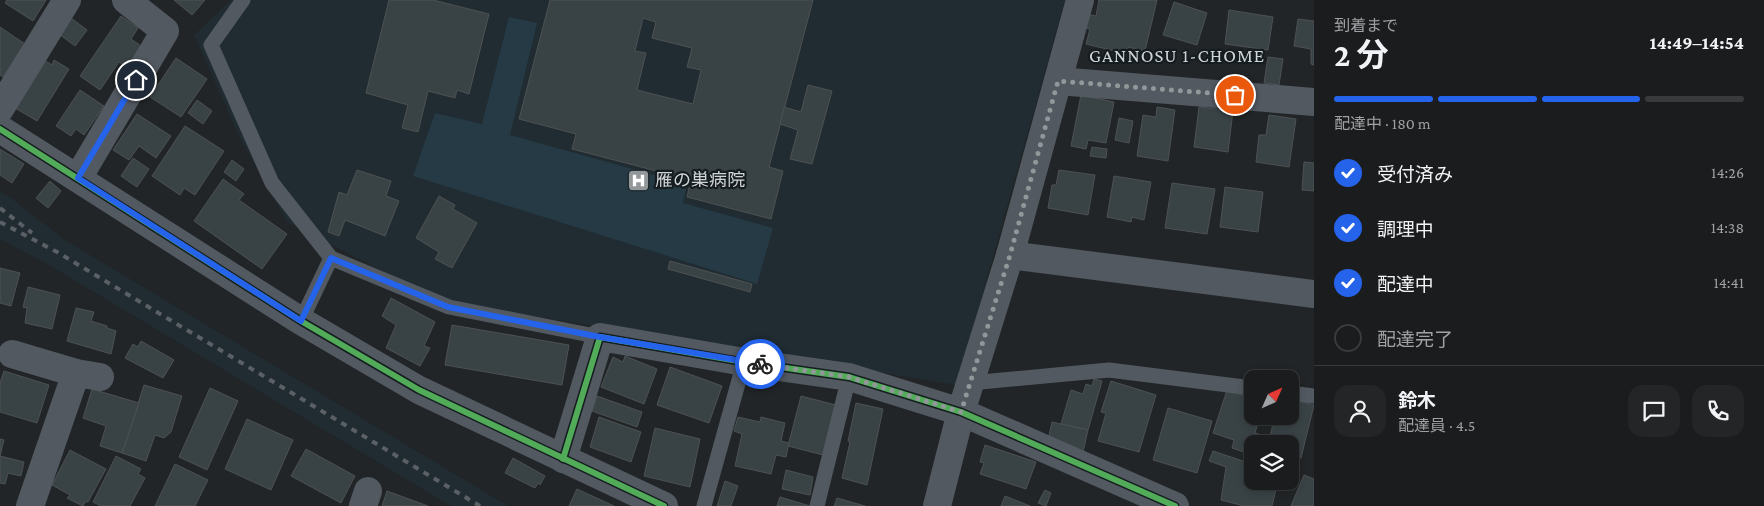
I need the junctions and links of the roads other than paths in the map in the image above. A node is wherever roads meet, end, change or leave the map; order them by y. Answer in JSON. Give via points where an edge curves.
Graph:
{"nodes":[{"id":1,"x":66,"y":0,"type":"edge"},
{"id":2,"x":126,"y":0,"type":"edge"},
{"id":3,"x":242,"y":0,"type":"edge"},
{"id":4,"x":1080,"y":0,"type":"edge"},
{"id":5,"x":1058,"y":81,"type":"junction"},
{"id":6,"x":1314,"y":102,"type":"edge"},
{"id":7,"x":0,"y":109,"type":"edge"},
{"id":8,"x":0,"y":129,"type":"edge"},
{"id":9,"x":78,"y":178,"type":"junction"},
{"id":10,"x":1010,"y":255,"type":"junction"},
{"id":11,"x":331,"y":258,"type":"junction"},
{"id":12,"x":1314,"y":294,"type":"edge"},
{"id":13,"x":301,"y":321,"type":"junction"},
{"id":14,"x":600,"y":337,"type":"junction"},
{"id":15,"x":12,"y":354,"type":"dead end"},
{"id":16,"x":744,"y":362,"type":"junction"},
{"id":17,"x":849,"y":377,"type":"junction"},
{"id":18,"x":970,"y":383,"type":"junction"},
{"id":19,"x":1244,"y":387,"type":"edge"},
{"id":20,"x":1299,"y":394,"type":"edge"},
{"id":21,"x":1314,"y":396,"type":"edge"},
{"id":22,"x":961,"y":412,"type":"junction"},
{"id":23,"x":563,"y":459,"type":"junction"},
{"id":24,"x":30,"y":506,"type":"edge"},
{"id":25,"x":664,"y":506,"type":"edge"},
{"id":26,"x":704,"y":506,"type":"edge"},
{"id":27,"x":817,"y":506,"type":"edge"},
{"id":28,"x":937,"y":506,"type":"edge"},
{"id":29,"x":1175,"y":506,"type":"edge"}],
"edges":[{"from":1,"to":7,"type":"street"},
{"from":2,"to":9,"type":"street","via":[[164,31]]},
{"from":3,"to":11,"type":"lane","via":[[211,45],[272,183]]},
{"from":4,"to":5,"type":"street"},
{"from":5,"to":6,"type":"street"},
{"from":5,"to":10,"type":"street"},
{"from":8,"to":9,"type":"street"},
{"from":9,"to":13,"type":"street"},
{"from":10,"to":12,"type":"street"},
{"from":10,"to":18,"type":"street"},
{"from":11,"to":13,"type":"lane"},
{"from":11,"to":14,"type":"lane","via":[[448,307]]},
{"from":13,"to":23,"type":"street","via":[[419,390]]},
{"from":14,"to":16,"type":"street"},
{"from":14,"to":23,"type":"street"},
{"from":15,"to":24,"type":"street","via":[[88,375]]},
{"from":16,"to":17,"type":"street"},
{"from":16,"to":26,"type":"lane"},
{"from":17,"to":22,"type":"street"},
{"from":17,"to":27,"type":"lane"},
{"from":18,"to":19,"type":"lane","via":[[1109,370]]},
{"from":18,"to":22,"type":"street"},
{"from":20,"to":21,"type":"lane"},
{"from":22,"to":28,"type":"street"},
{"from":22,"to":29,"type":"street"},
{"from":23,"to":25,"type":"street"}]}
